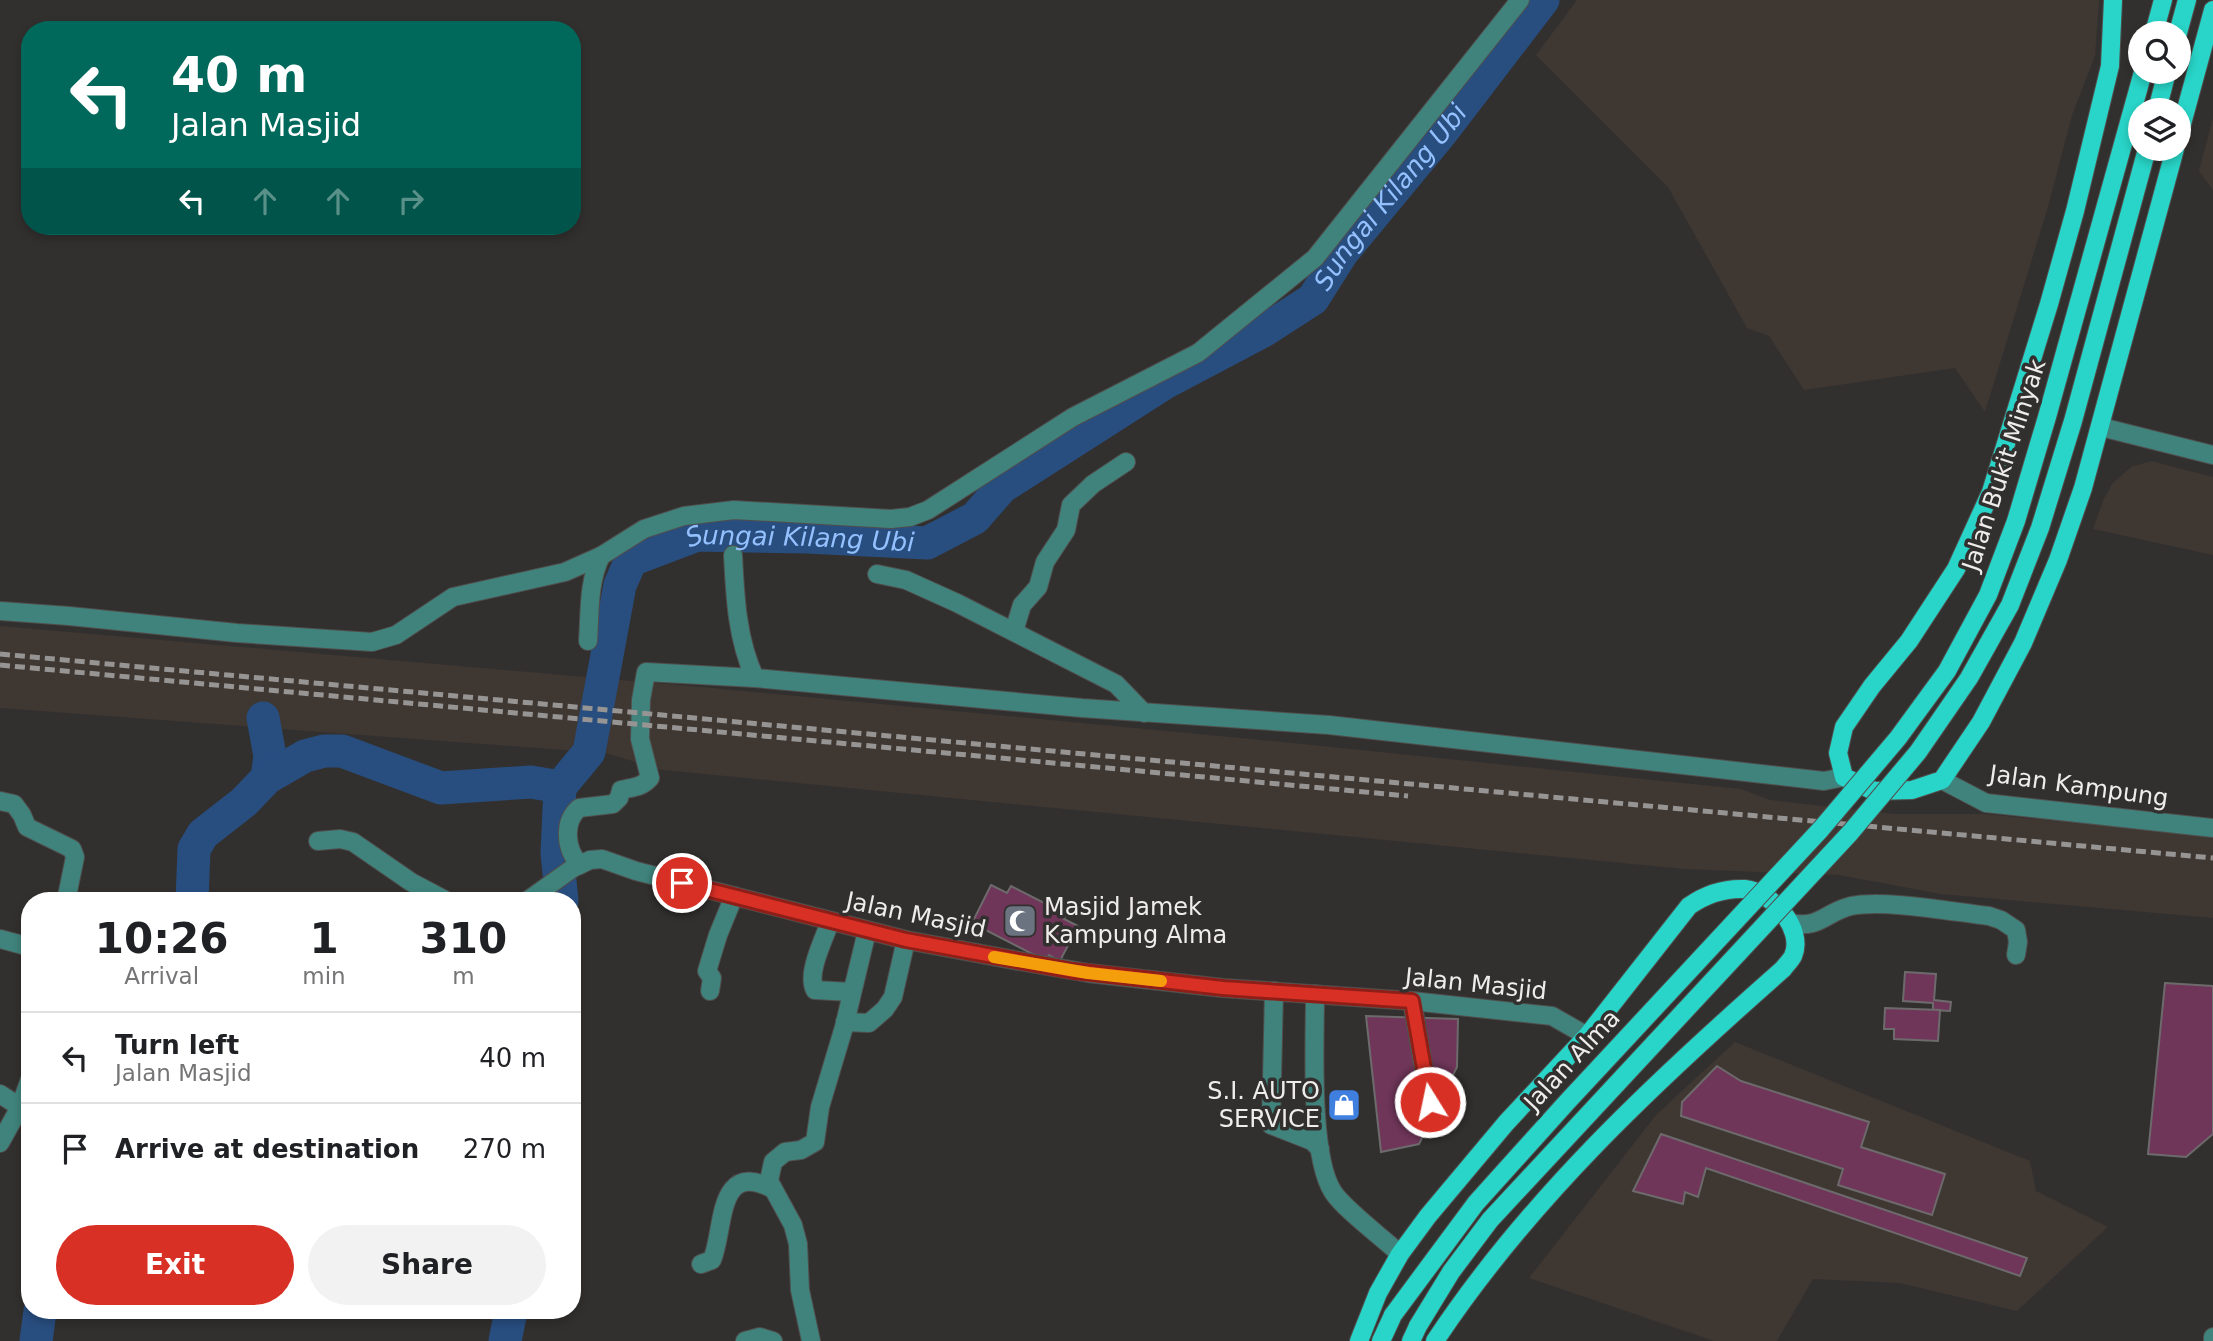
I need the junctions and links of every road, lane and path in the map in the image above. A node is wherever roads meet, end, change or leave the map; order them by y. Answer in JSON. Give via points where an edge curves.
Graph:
{"nodes":[{"id":1,"x":1520,"y":0,"type":"edge"},
{"id":2,"x":2113,"y":0,"type":"edge"},
{"id":3,"x":2163,"y":0,"type":"edge"},
{"id":4,"x":2187,"y":0,"type":"edge"},
{"id":5,"x":2213,"y":10,"type":"edge"},
{"id":6,"x":2157,"y":21,"type":"edge"},
{"id":7,"x":2181,"y":21,"type":"edge"},
{"id":8,"x":2140,"y":84,"type":"edge"},
{"id":9,"x":2189,"y":98,"type":"edge"},
{"id":10,"x":2144,"y":161,"type":"edge"},
{"id":11,"x":2172,"y":161,"type":"edge"},
{"id":12,"x":2101,"y":427,"type":"junction"},
{"id":13,"x":2213,"y":455,"type":"edge"},
{"id":14,"x":1126,"y":462,"type":"dead end"},
{"id":15,"x":733,"y":555,"type":"dead end"},
{"id":16,"x":601,"y":556,"type":"junction"},
{"id":17,"x":877,"y":574,"type":"dead end"},
{"id":18,"x":0,"y":611,"type":"edge"},
{"id":19,"x":1014,"y":631,"type":"junction"},
{"id":20,"x":588,"y":641,"type":"dead end"},
{"id":21,"x":755,"y":678,"type":"junction"},
{"id":22,"x":1144,"y":713,"type":"junction"},
{"id":23,"x":1844,"y":778,"type":"junction"},
{"id":24,"x":1942,"y":780,"type":"junction"},
{"id":25,"x":0,"y":801,"type":"edge"},
{"id":26,"x":2213,"y":828,"type":"edge"},
{"id":27,"x":1821,"y":829,"type":"joint"},
{"id":28,"x":1850,"y":833,"type":"joint"},
{"id":29,"x":318,"y":841,"type":"dead end"},
{"id":30,"x":577,"y":867,"type":"junction"},
{"id":31,"x":67,"y":892,"type":"edge"},
{"id":32,"x":429,"y":892,"type":"edge"},
{"id":33,"x":542,"y":892,"type":"edge"},
{"id":34,"x":734,"y":896,"type":"junction"},
{"id":35,"x":830,"y":922,"type":"junction"},
{"id":36,"x":1790,"y":923,"type":"junction"},
{"id":37,"x":867,"y":931,"type":"junction"},
{"id":38,"x":0,"y":939,"type":"edge"},
{"id":39,"x":906,"y":940,"type":"junction"},
{"id":40,"x":21,"y":945,"type":"edge"},
{"id":41,"x":2016,"y":955,"type":"dead end"},
{"id":42,"x":710,"y":991,"type":"dead end"},
{"id":43,"x":1274,"y":991,"type":"junction"},
{"id":44,"x":851,"y":992,"type":"junction"},
{"id":45,"x":1315,"y":994,"type":"junction"},
{"id":46,"x":1412,"y":1001,"type":"junction"},
{"id":47,"x":845,"y":1022,"type":"junction"},
{"id":48,"x":1587,"y":1036,"type":"junction"},
{"id":49,"x":0,"y":1094,"type":"edge"},
{"id":50,"x":20,"y":1107,"type":"joint"},
{"id":51,"x":1434,"y":1127,"type":"dead end"},
{"id":52,"x":0,"y":1143,"type":"edge"},
{"id":53,"x":1320,"y":1149,"type":"junction"},
{"id":54,"x":772,"y":1189,"type":"junction"},
{"id":55,"x":1400,"y":1254,"type":"junction"},
{"id":56,"x":701,"y":1264,"type":"dead end"},
{"id":57,"x":1415,"y":1334,"type":"edge"},
{"id":58,"x":806,"y":1339,"type":"edge"},
{"id":59,"x":745,"y":1341,"type":"edge"},
{"id":60,"x":772,"y":1341,"type":"edge"},
{"id":61,"x":1359,"y":1341,"type":"edge"},
{"id":62,"x":1381,"y":1341,"type":"edge"},
{"id":63,"x":1435,"y":1341,"type":"edge"}],
"edges":[{"from":1,"to":16,"type":"street","via":[[1315,258],[1198,353],[1073,417],[910,517],[734,510],[684,516],[644,529]]},
{"from":2,"to":23,"type":"main road","via":[[2110,66],[2075,211],[1991,492],[1956,569],[1844,727],[1838,754]]},
{"from":3,"to":6,"type":"main road"},
{"from":4,"to":7,"type":"main road"},
{"from":5,"to":9,"type":"main road"},
{"from":8,"to":27,"type":"main road","name":"Jalan Bukit Minyak","bridge":true,"via":[[2047,417],[1988,595],[1947,671]]},
{"from":10,"to":28,"type":"main road","name":"Jalan Bukit Minyak","bridge":true,"via":[[2073,421],[2010,605],[1969,678],[1918,752]]},
{"from":11,"to":12,"type":"main road"},
{"from":12,"to":13,"type":"street"},
{"from":12,"to":24,"type":"main road","via":[[2058,560],[2023,643],[1981,722]]},
{"from":14,"to":19,"type":"street","via":[[1071,505],[1066,530],[1045,562],[1038,587],[1021,605]]},
{"from":15,"to":21,"type":"street","via":[[736,608]]},
{"from":16,"to":18,"type":"street","via":[[565,572],[453,597],[396,635],[372,642]]},
{"from":16,"to":20,"type":"street","via":[[594,568]]},
{"from":17,"to":19,"type":"street","via":[[906,580]]},
{"from":19,"to":22,"type":"street","via":[[1116,684]]},
{"from":21,"to":22,"type":"street"},
{"from":21,"to":30,"type":"street","via":[[646,672],[640,738],[650,778],[645,784],[621,790],[613,804],[575,811],[569,823],[569,847]]},
{"from":22,"to":23,"type":"street","via":[[1329,725],[1824,781]]},
{"from":23,"to":24,"type":"main road","via":[[1874,791],[1912,790]]},
{"from":24,"to":26,"type":"street","name":"Jalan Kampung","via":[[1986,803]]},
{"from":25,"to":31,"type":"street","via":[[14,804],[27,827],[72,849],[75,857]]},
{"from":27,"to":62,"type":"main road","name":"Jalan Alma","bridge":true,"via":[[1476,1203],[1393,1315]]},
{"from":28,"to":57,"type":"main road","name":"Jalan Alma","bridge":true,"via":[[1490,1220],[1451,1272]]},
{"from":29,"to":32,"type":"street","via":[[353,842]]},
{"from":30,"to":33,"type":"street"},
{"from":30,"to":34,"type":"street","name":"Jalan Masjid","via":[[602,859]]},
{"from":34,"to":35,"type":"street","name":"Jalan Masjid"},
{"from":34,"to":42,"type":"street","via":[[707,971],[712,978]]},
{"from":35,"to":37,"type":"street","name":"Jalan Masjid"},
{"from":35,"to":44,"type":"street","via":[[811,975],[812,985],[815,990]]},
{"from":36,"to":41,"type":"street","via":[[1804,926],[1851,906],[1989,916],[2015,930]]},
{"from":36,"to":48,"type":"main road","via":[[1775,902],[1748,889],[1706,894],[1689,906]]},
{"from":36,"to":63,"type":"main road","via":[[1795,939],[1793,956],[1783,969],[1639,1100],[1565,1178],[1457,1307]]},
{"from":37,"to":39,"type":"street","name":"Jalan Masjid"},
{"from":37,"to":44,"type":"street"},
{"from":38,"to":40,"type":"street"},
{"from":39,"to":43,"type":"street","name":"Jalan Masjid","via":[[1088,973]]},
{"from":39,"to":47,"type":"street","via":[[890,1003],[869,1023]]},
{"from":43,"to":45,"type":"street","name":"Jalan Masjid"},
{"from":43,"to":53,"type":"street","via":[[1271,1125],[1312,1141]]},
{"from":44,"to":47,"type":"street"},
{"from":45,"to":46,"type":"street","name":"Jalan Masjid"},
{"from":45,"to":53,"type":"street"},
{"from":46,"to":48,"type":"street","name":"Jalan Masjid","via":[[1552,1016]]},
{"from":46,"to":51,"type":"street"},
{"from":47,"to":54,"type":"street","via":[[820,1107],[815,1142],[785,1152],[773,1162]]},
{"from":48,"to":55,"type":"main road","via":[[1506,1123]]},
{"from":49,"to":50,"type":"street"},
{"from":50,"to":52,"type":"street"},
{"from":53,"to":55,"type":"street","via":[[1327,1180],[1338,1198]]},
{"from":54,"to":56,"type":"street","via":[[750,1181],[728,1194],[718,1246],[712,1261]]},
{"from":54,"to":58,"type":"street","via":[[798,1244]]},
{"from":55,"to":61,"type":"main road"},
{"from":59,"to":60,"type":"street","via":[[760,1337]]}]}
